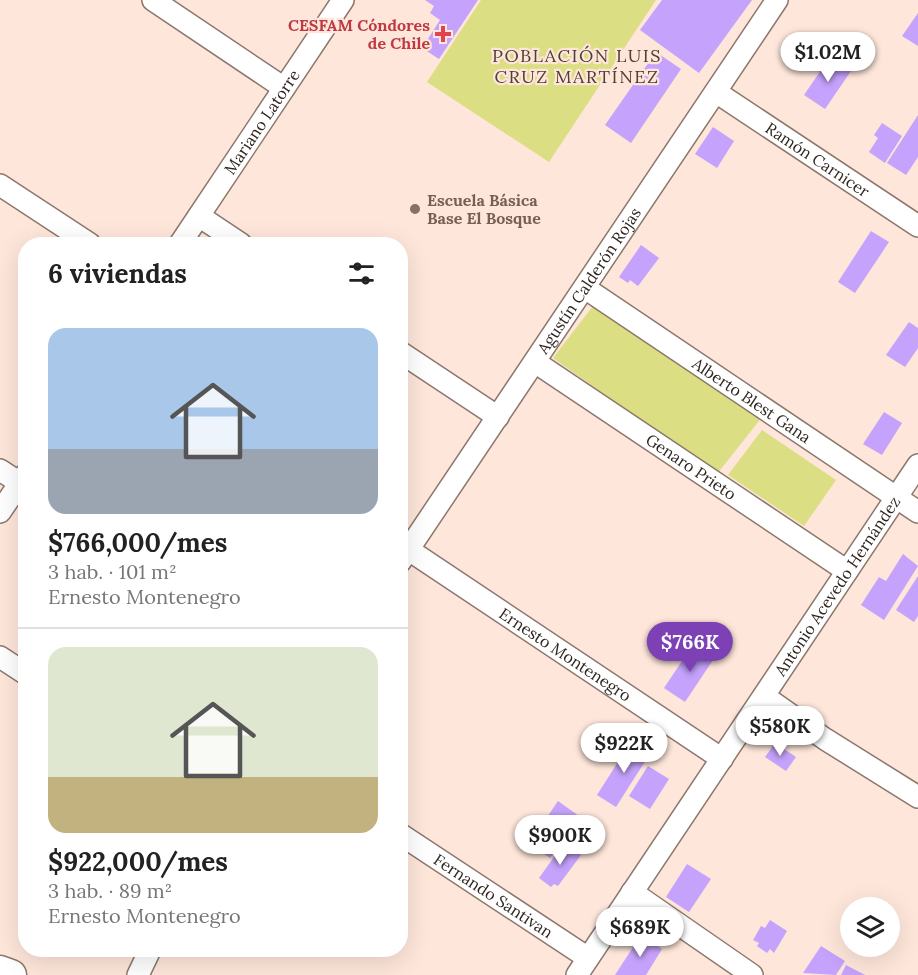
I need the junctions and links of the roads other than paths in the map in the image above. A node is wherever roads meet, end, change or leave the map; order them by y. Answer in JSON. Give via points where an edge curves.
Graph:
{"nodes":[{"id":1,"x":153,"y":0,"type":"edge"},
{"id":2,"x":343,"y":0,"type":"edge"},
{"id":3,"x":777,"y":0,"type":"edge"},
{"id":4,"x":284,"y":88,"type":"junction"},
{"id":5,"x":716,"y":92,"type":"junction"},
{"id":6,"x":0,"y":185,"type":"edge"},
{"id":7,"x":199,"y":216,"type":"junction"},
{"id":8,"x":918,"y":226,"type":"edge"},
{"id":9,"x":79,"y":237,"type":"edge"},
{"id":10,"x":185,"y":237,"type":"edge"},
{"id":11,"x":230,"y":237,"type":"edge"},
{"id":12,"x":585,"y":288,"type":"junction"},
{"id":13,"x":408,"y":357,"type":"edge"},
{"id":14,"x":535,"y":362,"type":"junction"},
{"id":15,"x":498,"y":417,"type":"junction"},
{"id":16,"x":918,"y":465,"type":"edge"},
{"id":17,"x":0,"y":470,"type":"edge"},
{"id":18,"x":18,"y":477,"type":"edge"},
{"id":19,"x":18,"y":486,"type":"edge"},
{"id":20,"x":897,"y":497,"type":"junction"},
{"id":21,"x":0,"y":512,"type":"edge"},
{"id":22,"x":918,"y":512,"type":"edge"},
{"id":23,"x":408,"y":552,"type":"edge"},
{"id":24,"x":408,"y":558,"type":"edge"},
{"id":25,"x":847,"y":571,"type":"junction"},
{"id":26,"x":0,"y":657,"type":"edge"},
{"id":27,"x":18,"y":669,"type":"edge"},
{"id":28,"x":764,"y":696,"type":"junction"},
{"id":29,"x":722,"y":759,"type":"junction"},
{"id":30,"x":918,"y":797,"type":"edge"},
{"id":31,"x":408,"y":840,"type":"edge"},
{"id":32,"x":632,"y":892,"type":"junction"},
{"id":33,"x":147,"y":957,"type":"edge"},
{"id":34,"x":582,"y":967,"type":"edge"},
{"id":35,"x":0,"y":971,"type":"edge"},
{"id":36,"x":11,"y":975,"type":"edge"},
{"id":37,"x":138,"y":975,"type":"edge"},
{"id":38,"x":752,"y":975,"type":"edge"}],
"edges":[{"from":1,"to":4,"type":"street"},
{"from":2,"to":4,"type":"street","name":"Mariano Latorre"},
{"from":3,"to":5,"type":"street","name":"Agustín Calderón Rojas"},
{"from":4,"to":7,"type":"street","name":"Mariano Latorre"},
{"from":5,"to":8,"type":"street","name":"Ramón Carnicer"},
{"from":5,"to":12,"type":"street","name":"Agustín Calderón Rojas"},
{"from":6,"to":9,"type":"street"},
{"from":7,"to":10,"type":"street","name":"Mariano Latorre"},
{"from":7,"to":11,"type":"street"},
{"from":12,"to":14,"type":"street","name":"Agustín Calderón Rojas"},
{"from":12,"to":20,"type":"street","name":"Alberto Blest Gana"},
{"from":13,"to":15,"type":"street"},
{"from":14,"to":15,"type":"street","name":"Agustín Calderón Rojas"},
{"from":14,"to":25,"type":"street","name":"Genaro Prieto"},
{"from":15,"to":23,"type":"street","name":"Agustín Calderón Rojas"},
{"from":16,"to":20,"type":"street","name":"Antonio Acevedo Hernández"},
{"from":17,"to":18,"type":"street"},
{"from":19,"to":21,"type":"street"},
{"from":20,"to":22,"type":"street","name":"Alberto Blest Gana"},
{"from":20,"to":25,"type":"street","name":"Antonio Acevedo Hernández"},
{"from":24,"to":29,"type":"street","name":"Ernesto Montenegro"},
{"from":25,"to":28,"type":"street","name":"Antonio Acevedo Hernández"},
{"from":26,"to":27,"type":"street"},
{"from":28,"to":29,"type":"street","name":"Antonio Acevedo Hernández"},
{"from":28,"to":30,"type":"street"},
{"from":29,"to":32,"type":"street","name":"Antonio Acevedo Hernández"},
{"from":31,"to":34,"type":"street","name":"Fernando Santivan"},
{"from":32,"to":34,"type":"street","name":"Antonio Acevedo Hernández"},
{"from":32,"to":38,"type":"street"},
{"from":33,"to":37,"type":"street"},
{"from":35,"to":36,"type":"street"}]}
